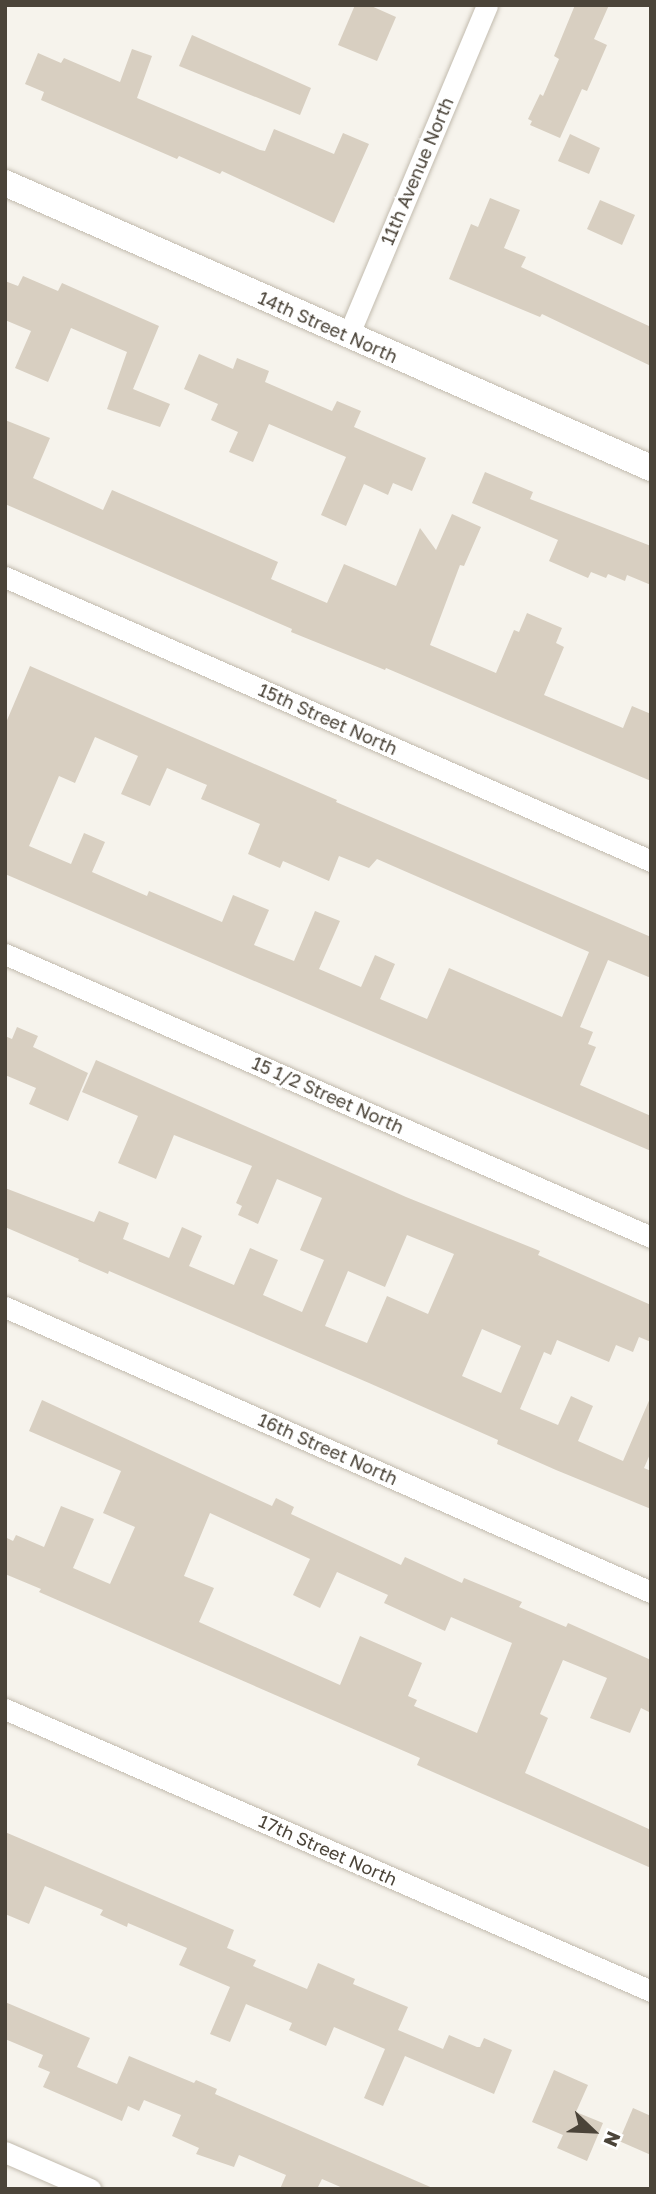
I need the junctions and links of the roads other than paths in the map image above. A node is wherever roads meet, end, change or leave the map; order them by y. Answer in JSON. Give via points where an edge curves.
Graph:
{"nodes":[{"id":1,"x":487,"y":5,"type":"edge"},
{"id":2,"x":5,"y":184,"type":"edge"},
{"id":3,"x":348,"y":336,"type":"junction"},
{"id":4,"x":651,"y":468,"type":"edge"},
{"id":5,"x":5,"y":577,"type":"edge"},
{"id":6,"x":651,"y":861,"type":"edge"},
{"id":7,"x":5,"y":954,"type":"edge"},
{"id":8,"x":651,"y":1237,"type":"edge"},
{"id":9,"x":5,"y":1307,"type":"edge"},
{"id":10,"x":651,"y":1592,"type":"edge"},
{"id":11,"x":5,"y":1709,"type":"edge"},
{"id":12,"x":651,"y":1991,"type":"edge"},
{"id":13,"x":5,"y":2151,"type":"edge"},
{"id":14,"x":90,"y":2189,"type":"edge"}],
"edges":[{"from":1,"to":3,"type":"street","name":"11th Avenue North"},
{"from":2,"to":3,"type":"street","name":"14th Street North"},
{"from":3,"to":4,"type":"street","name":"14th Street North"},
{"from":5,"to":6,"type":"street","name":"15th Street North"},
{"from":7,"to":8,"type":"street","name":"15 1/2 Street North"},
{"from":9,"to":10,"type":"street","name":"16th Street North"},
{"from":11,"to":12,"type":"street","name":"17th Street North"},
{"from":13,"to":14,"type":"street"}]}
